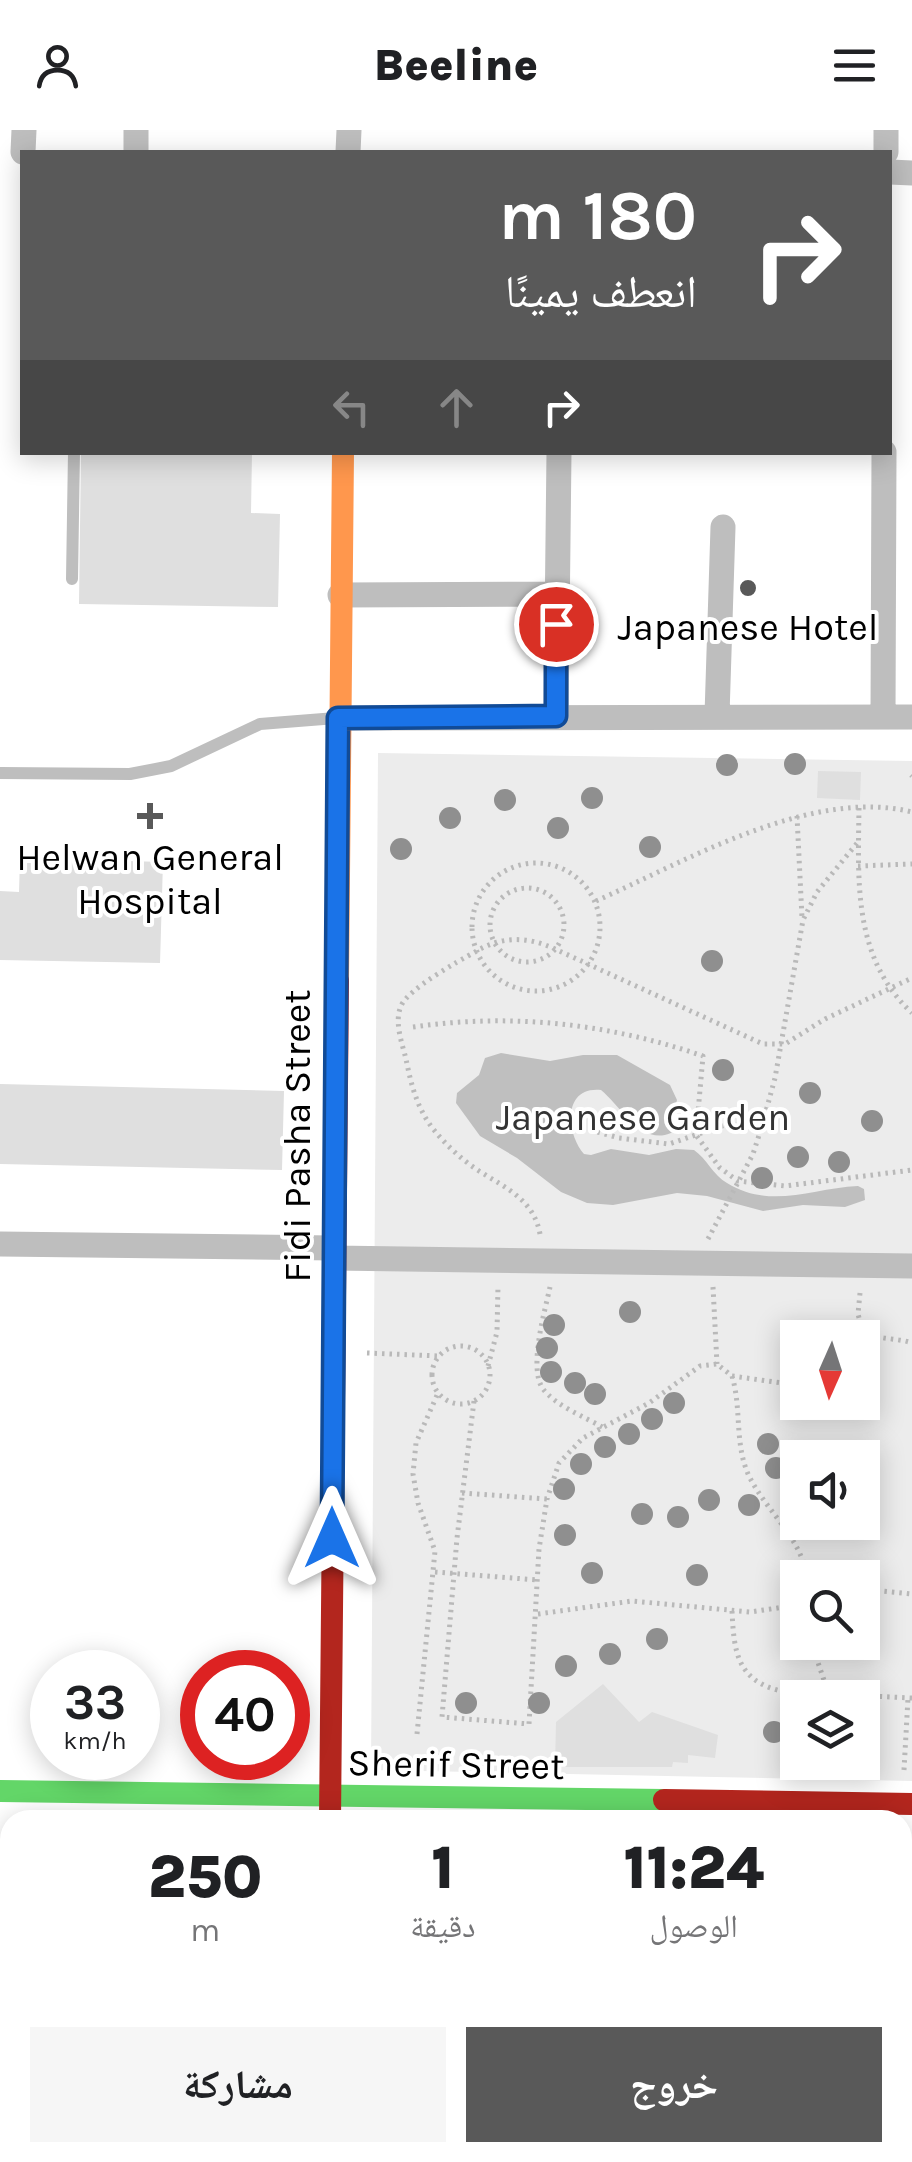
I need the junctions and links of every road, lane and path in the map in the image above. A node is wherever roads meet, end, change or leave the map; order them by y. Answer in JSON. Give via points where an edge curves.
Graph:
{"nodes":[{"id":1,"x":74,"y":455,"type":"edge"},
{"id":2,"x":342,"y":455,"type":"edge"},
{"id":3,"x":559,"y":455,"type":"edge"},
{"id":4,"x":884,"y":455,"type":"edge"},
{"id":5,"x":723,"y":527,"type":"dead end"},
{"id":6,"x":72,"y":579,"type":"dead end"},
{"id":7,"x":557,"y":594,"type":"junction"},
{"id":8,"x":340,"y":595,"type":"junction"},
{"id":9,"x":556,"y":716,"type":"junction"},
{"id":10,"x":718,"y":716,"type":"junction"},
{"id":11,"x":883,"y":716,"type":"junction"},
{"id":12,"x":912,"y":717,"type":"edge"},
{"id":13,"x":338,"y":718,"type":"junction"},
{"id":14,"x":0,"y":773,"type":"edge"},
{"id":15,"x":858,"y":808,"type":"junction"},
{"id":16,"x":912,"y":812,"type":"edge"},
{"id":17,"x":796,"y":816,"type":"junction"},
{"id":18,"x":858,"y":842,"type":"junction"},
{"id":19,"x":912,"y":864,"type":"edge"},
{"id":20,"x":858,"y":866,"type":"junction"},
{"id":21,"x":596,"y":901,"type":"junction"},
{"id":22,"x":802,"y":920,"type":"junction"},
{"id":23,"x":495,"y":943,"type":"junction"},
{"id":24,"x":555,"y":948,"type":"junction"},
{"id":25,"x":476,"y":951,"type":"junction"},
{"id":26,"x":589,"y":964,"type":"junction"},
{"id":27,"x":912,"y":978,"type":"edge"},
{"id":28,"x":891,"y":989,"type":"junction"},
{"id":29,"x":912,"y":1013,"type":"edge"},
{"id":30,"x":412,"y":1028,"type":"dead end"},
{"id":31,"x":778,"y":1046,"type":"junction"},
{"id":32,"x":762,"y":1126,"type":"junction"},
{"id":33,"x":583,"y":1128,"type":"dead end"},
{"id":34,"x":696,"y":1134,"type":"junction"},
{"id":35,"x":912,"y":1170,"type":"edge"},
{"id":36,"x":737,"y":1183,"type":"junction"},
{"id":37,"x":711,"y":1233,"type":"dead end"},
{"id":38,"x":0,"y":1244,"type":"edge"},
{"id":39,"x":334,"y":1253,"type":"junction"},
{"id":40,"x":498,"y":1260,"type":"junction"},
{"id":41,"x":549,"y":1261,"type":"junction"},
{"id":42,"x":711,"y":1264,"type":"junction"},
{"id":43,"x":912,"y":1266,"type":"edge"},
{"id":44,"x":858,"y":1314,"type":"dead end"},
{"id":45,"x":912,"y":1344,"type":"edge"},
{"id":46,"x":374,"y":1354,"type":"dead end"},
{"id":47,"x":439,"y":1356,"type":"junction"},
{"id":48,"x":717,"y":1364,"type":"junction"},
{"id":49,"x":488,"y":1366,"type":"junction"},
{"id":50,"x":732,"y":1376,"type":"junction"},
{"id":51,"x":780,"y":1383,"type":"edge"},
{"id":52,"x":438,"y":1393,"type":"junction"},
{"id":53,"x":474,"y":1401,"type":"junction"},
{"id":54,"x":604,"y":1428,"type":"junction"},
{"id":55,"x":462,"y":1493,"type":"junction"},
{"id":56,"x":546,"y":1499,"type":"junction"},
{"id":57,"x":802,"y":1560,"type":"edge"},
{"id":58,"x":434,"y":1572,"type":"junction"},
{"id":59,"x":453,"y":1574,"type":"junction"},
{"id":60,"x":538,"y":1580,"type":"junction"},
{"id":61,"x":880,"y":1591,"type":"edge"},
{"id":62,"x":912,"y":1594,"type":"edge"},
{"id":63,"x":780,"y":1609,"type":"edge"},
{"id":64,"x":732,"y":1611,"type":"junction"},
{"id":65,"x":537,"y":1614,"type":"junction"},
{"id":66,"x":780,"y":1690,"type":"edge"},
{"id":67,"x":880,"y":1697,"type":"edge"},
{"id":68,"x":910,"y":1698,"type":"edge"},
{"id":69,"x":417,"y":1734,"type":"dead end"},
{"id":70,"x":904,"y":1771,"type":"dead end"},
{"id":71,"x":0,"y":1790,"type":"edge"},
{"id":72,"x":330,"y":1809,"type":"edge"},
{"id":73,"x":514,"y":1810,"type":"edge"}],
"edges":[{"from":1,"to":6,"type":"lane"},
{"from":2,"to":8,"type":"street","name":"Fidi Pasha Street"},
{"from":3,"to":7,"type":"street"},
{"from":4,"to":11,"type":"street"},
{"from":5,"to":10,"type":"street"},
{"from":7,"to":8,"type":"street"},
{"from":7,"to":9,"type":"street"},
{"from":8,"to":13,"type":"street","name":"Fidi Pasha Street"},
{"from":9,"to":10,"type":"street"},
{"from":9,"to":13,"type":"street"},
{"from":10,"to":11,"type":"street"},
{"from":11,"to":12,"type":"street"},
{"from":13,"to":14,"type":"lane","via":[[260,724],[171,766],[130,774]]},
{"from":13,"to":39,"type":"street","name":"Fidi Pasha Street"},
{"from":15,"to":16,"type":"path"},
{"from":15,"to":17,"type":"path"},
{"from":15,"to":18,"type":"path"},
{"from":17,"to":21,"type":"path"},
{"from":17,"to":22,"type":"path"},
{"from":18,"to":20,"type":"path"},
{"from":18,"to":22,"type":"path"},
{"from":19,"to":20,"type":"path"},
{"from":20,"to":28,"type":"path","via":[[866,940]]},
{"from":21,"to":25,"type":"path","via":[[570,871],[531,862],[511,867],[481,893],[473,912]]},
{"from":21,"to":26,"type":"path","via":[[601,936]]},
{"from":22,"to":31,"type":"path"},
{"from":23,"to":24,"type":"path","via":[[526,939]]},
{"from":23,"to":24,"type":"path","via":[[524,961]]},
{"from":23,"to":24,"type":"path","via":[[490,924],[496,904],[511,891],[531,888],[549,895],[562,911],[564,930]]},
{"from":23,"to":25,"type":"path"},
{"from":24,"to":26,"type":"path"},
{"from":25,"to":26,"type":"path","via":[[500,980],[536,992],[572,981]]},
{"from":25,"to":41,"type":"path","via":[[403,1001],[403,1048],[414,1094],[432,1128],[464,1160],[528,1204]]},
{"from":26,"to":31,"type":"path"},
{"from":27,"to":28,"type":"path"},
{"from":28,"to":29,"type":"path"},
{"from":28,"to":31,"type":"path"},
{"from":30,"to":34,"type":"path","via":[[560,1022],[703,1056]]},
{"from":31,"to":32,"type":"path"},
{"from":32,"to":34,"type":"path"},
{"from":32,"to":36,"type":"path"},
{"from":33,"to":34,"type":"path","via":[[660,1144]]},
{"from":34,"to":36,"type":"path"},
{"from":35,"to":36,"type":"path","via":[[785,1186]]},
{"from":36,"to":37,"type":"path"},
{"from":38,"to":39,"type":"street"},
{"from":39,"to":40,"type":"street"},
{"from":39,"to":72,"type":"street","name":"Fidi Pasha Street"},
{"from":40,"to":41,"type":"street"},
{"from":40,"to":49,"type":"path","via":[[497,1332]]},
{"from":41,"to":42,"type":"street"},
{"from":41,"to":54,"type":"path","via":[[539,1381],[548,1394]]},
{"from":42,"to":43,"type":"street"},
{"from":42,"to":48,"type":"path"},
{"from":44,"to":45,"type":"path","via":[[869,1335]]},
{"from":46,"to":47,"type":"path"},
{"from":47,"to":49,"type":"path","via":[[466,1347]]},
{"from":47,"to":52,"type":"path","via":[[432,1374]]},
{"from":48,"to":50,"type":"path"},
{"from":48,"to":54,"type":"path","via":[[700,1366]]},
{"from":49,"to":53,"type":"path","via":[[488,1386]]},
{"from":50,"to":51,"type":"path"},
{"from":50,"to":57,"type":"path","via":[[749,1476]]},
{"from":52,"to":53,"type":"path","via":[[454,1404]]},
{"from":52,"to":58,"type":"path","via":[[416,1443],[413,1474],[432,1538]]},
{"from":53,"to":55,"type":"path"},
{"from":54,"to":56,"type":"path","via":[[570,1448]]},
{"from":55,"to":56,"type":"path"},
{"from":55,"to":59,"type":"path"},
{"from":56,"to":60,"type":"path"},
{"from":58,"to":59,"type":"path"},
{"from":58,"to":69,"type":"path"},
{"from":59,"to":60,"type":"path"},
{"from":59,"to":65,"type":"path","via":[[442,1717],[529,1724]]},
{"from":60,"to":65,"type":"path"},
{"from":61,"to":62,"type":"path"},
{"from":63,"to":64,"type":"path"},
{"from":64,"to":65,"type":"path","via":[[632,1601]]},
{"from":64,"to":66,"type":"path","via":[[738,1659],[750,1676]]},
{"from":67,"to":68,"type":"path"},
{"from":68,"to":70,"type":"path"},
{"from":71,"to":72,"type":"street","name":"Sherif Street"},
{"from":72,"to":73,"type":"street","name":"Sherif Street"}]}
